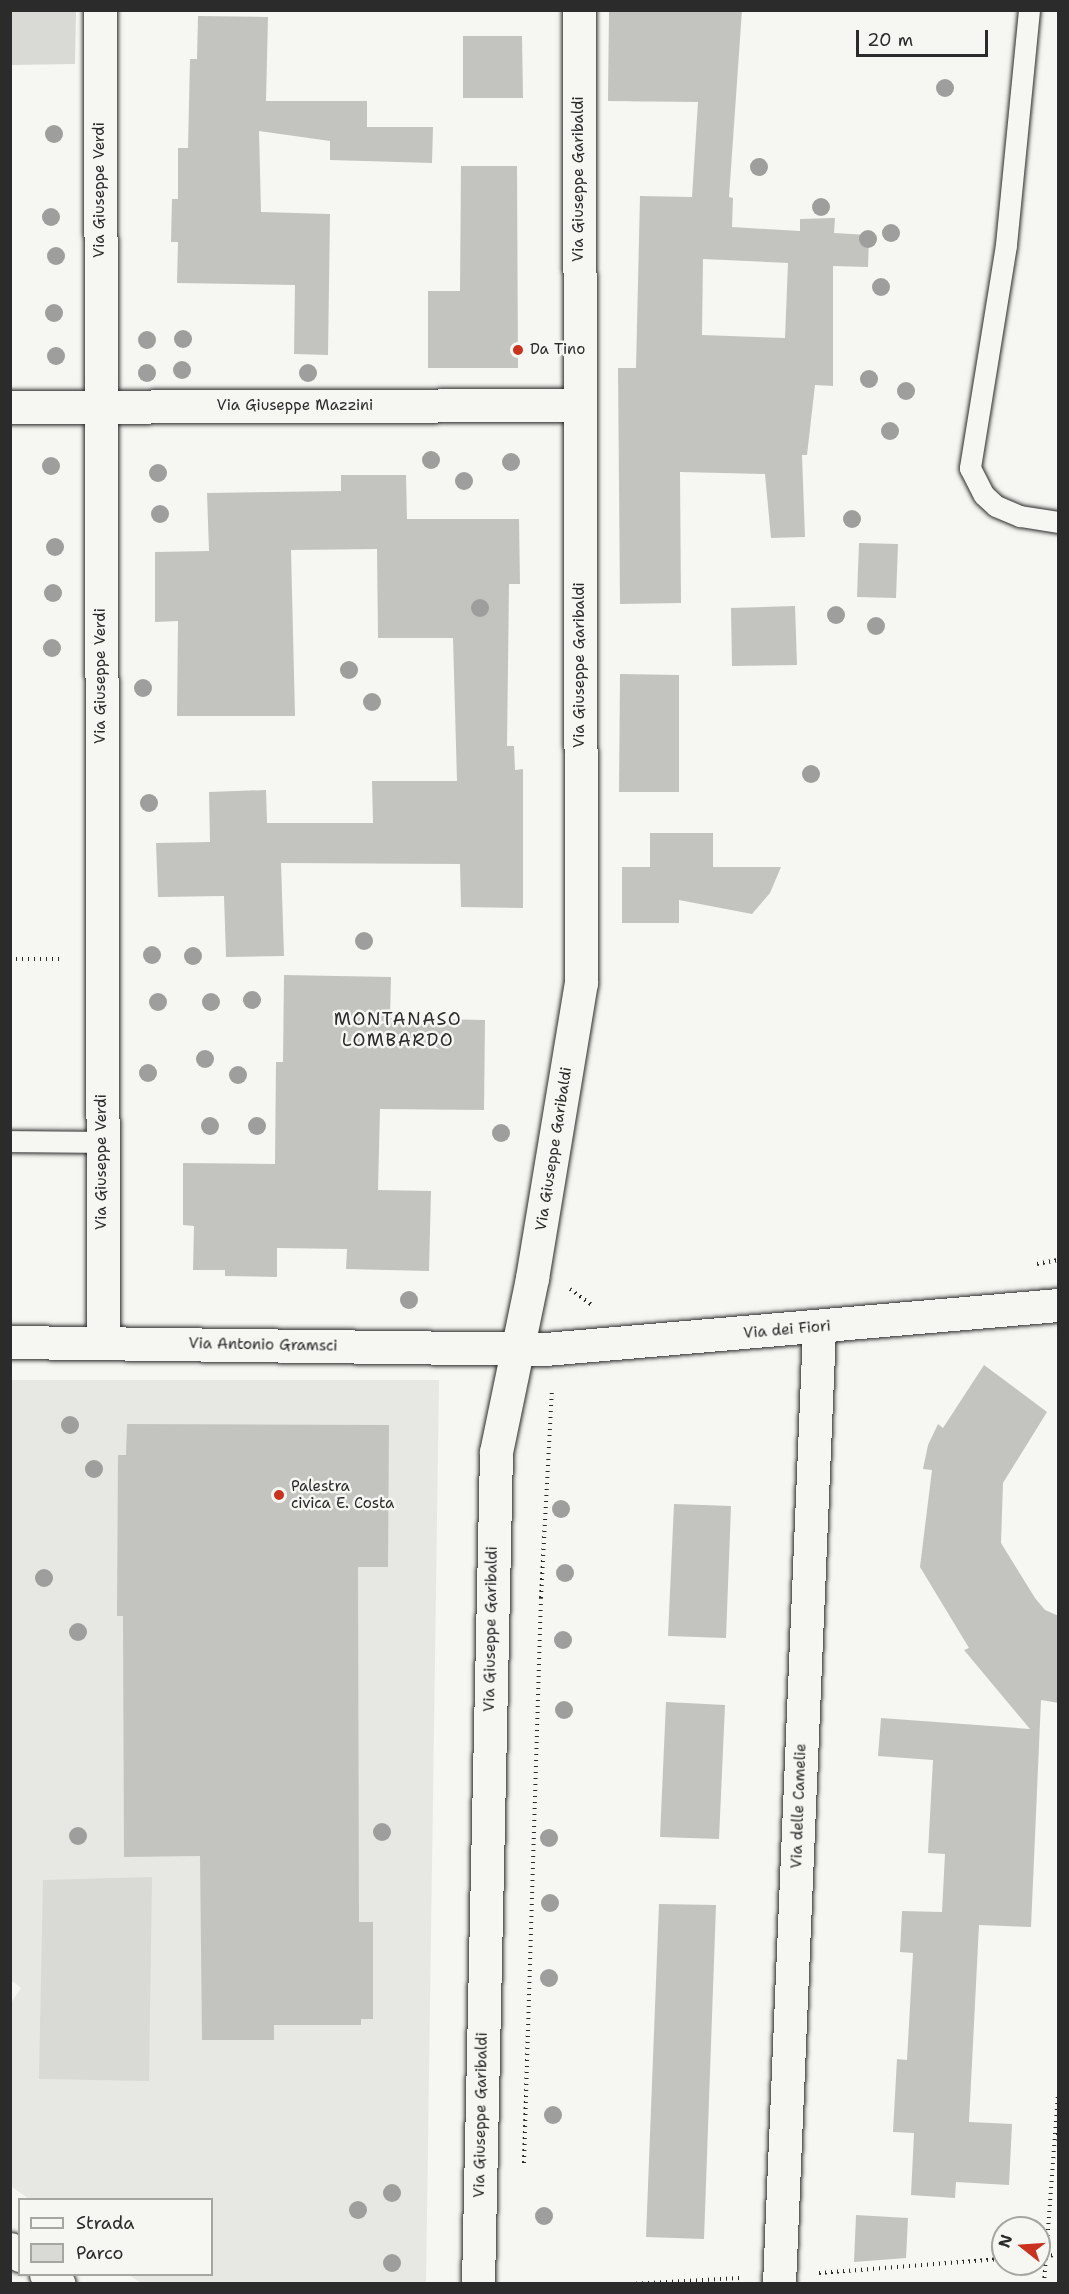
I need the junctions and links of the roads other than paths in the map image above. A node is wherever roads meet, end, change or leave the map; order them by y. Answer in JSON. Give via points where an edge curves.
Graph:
{"nodes":[{"id":1,"x":100,"y":10,"type":"edge"},
{"id":2,"x":579,"y":10,"type":"edge"},
{"id":3,"x":1029,"y":10,"type":"edge"},
{"id":4,"x":579,"y":405,"type":"junction"},
{"id":5,"x":10,"y":407,"type":"edge"},
{"id":6,"x":100,"y":407,"type":"junction"},
{"id":7,"x":1059,"y":522,"type":"edge"},
{"id":8,"x":10,"y":1141,"type":"edge"},
{"id":9,"x":102,"y":1142,"type":"junction"},
{"id":10,"x":1059,"y":1305,"type":"edge"},
{"id":11,"x":819,"y":1328,"type":"junction"},
{"id":12,"x":10,"y":1342,"type":"edge"},
{"id":13,"x":103,"y":1342,"type":"junction"},
{"id":14,"x":516,"y":1349,"type":"junction"},
{"id":15,"x":478,"y":2283,"type":"edge"},
{"id":16,"x":779,"y":2283,"type":"edge"}],
"edges":[{"from":1,"to":6,"type":"street","name":"Via Giuseppe Verdi"},
{"from":2,"to":4,"type":"street","name":"Via Giuseppe Garibaldi"},
{"from":3,"to":7,"type":"lane","via":[[1006,245],[970,468],[984,495],[996,506],[1020,516]]},
{"from":4,"to":6,"type":"street","name":"Via Giuseppe Mazzini"},
{"from":4,"to":14,"type":"street","name":"Via Giuseppe Garibaldi","via":[[581,983],[532,1278]]},
{"from":5,"to":6,"type":"street","name":"Via Giuseppe Mazzini"},
{"from":6,"to":9,"type":"street","name":"Via Giuseppe Verdi"},
{"from":8,"to":9,"type":"lane"},
{"from":9,"to":13,"type":"street","name":"Via Giuseppe Verdi"},
{"from":10,"to":11,"type":"street","name":"Via dei Fiori"},
{"from":11,"to":14,"type":"street","name":"Via dei Fiori"},
{"from":11,"to":16,"type":"street","name":"Via delle Camelie"},
{"from":12,"to":13,"type":"street","name":"Via Antonio Gramsci"},
{"from":13,"to":14,"type":"street","name":"Via Antonio Gramsci"},
{"from":14,"to":15,"type":"street","name":"Via Giuseppe Garibaldi","via":[[501,1414],[494,1490]]}]}
